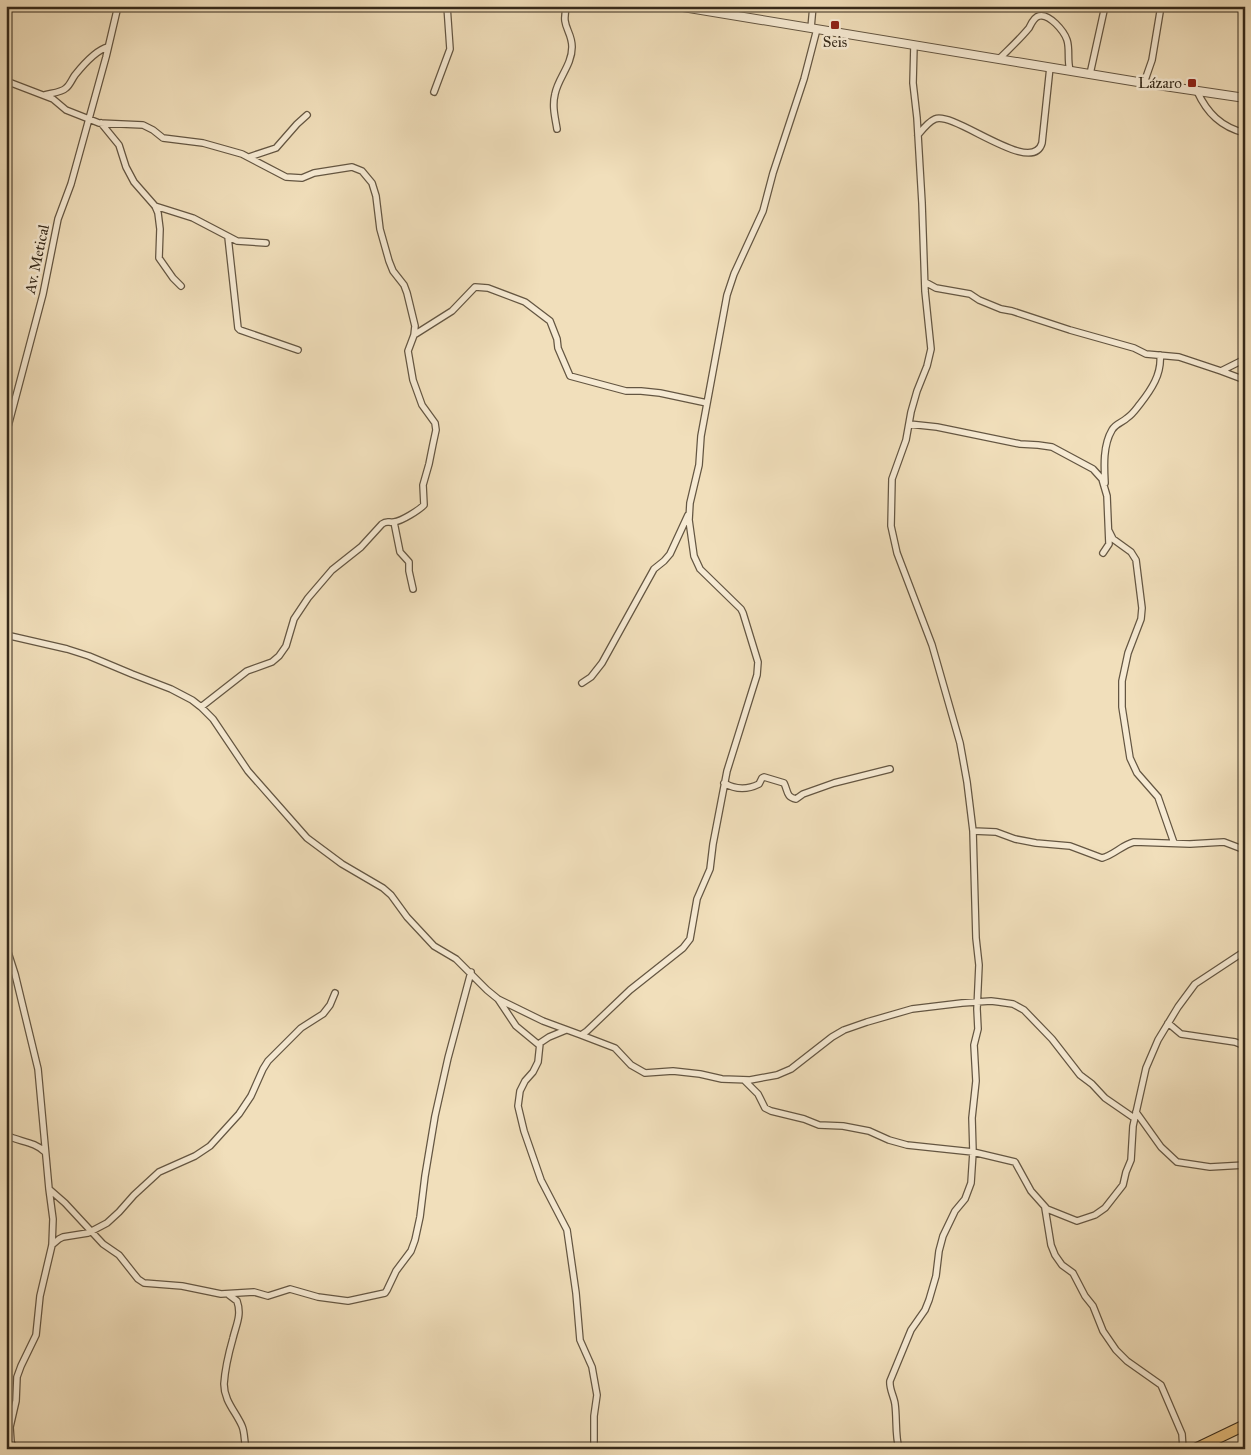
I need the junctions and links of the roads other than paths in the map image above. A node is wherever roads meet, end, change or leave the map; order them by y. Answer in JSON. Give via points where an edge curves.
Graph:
{"nodes":[{"id":1,"x":118,"y":6,"type":"edge"},
{"id":2,"x":447,"y":6,"type":"edge"},
{"id":3,"x":567,"y":6,"type":"edge"},
{"id":4,"x":677,"y":6,"type":"edge"},
{"id":5,"x":814,"y":6,"type":"edge"},
{"id":6,"x":1105,"y":6,"type":"edge"},
{"id":7,"x":1161,"y":6,"type":"edge"},
{"id":8,"x":814,"y":28,"type":"junction"},
{"id":9,"x":914,"y":45,"type":"junction"},
{"id":10,"x":108,"y":47,"type":"junction"},
{"id":11,"x":999,"y":59,"type":"junction"},
{"id":12,"x":1050,"y":67,"type":"junction"},
{"id":13,"x":1070,"y":70,"type":"junction"},
{"id":14,"x":1090,"y":74,"type":"junction"},
{"id":15,"x":6,"y":81,"type":"edge"},
{"id":16,"x":1144,"y":83,"type":"junction"},
{"id":17,"x":1198,"y":91,"type":"junction"},
{"id":18,"x":434,"y":92,"type":"dead end"},
{"id":19,"x":44,"y":95,"type":"junction"},
{"id":20,"x":1245,"y":98,"type":"edge"},
{"id":21,"x":308,"y":115,"type":"dead end"},
{"id":22,"x":89,"y":119,"type":"junction"},
{"id":23,"x":101,"y":124,"type":"junction"},
{"id":24,"x":557,"y":129,"type":"dead end"},
{"id":25,"x":1245,"y":133,"type":"edge"},
{"id":26,"x":918,"y":135,"type":"junction"},
{"id":27,"x":249,"y":157,"type":"junction"},
{"id":28,"x":155,"y":206,"type":"junction"},
{"id":29,"x":228,"y":237,"type":"junction"},
{"id":30,"x":266,"y":243,"type":"dead end"},
{"id":31,"x":925,"y":282,"type":"junction"},
{"id":32,"x":181,"y":286,"type":"dead end"},
{"id":33,"x":414,"y":335,"type":"junction"},
{"id":34,"x":298,"y":350,"type":"dead end"},
{"id":35,"x":1160,"y":355,"type":"junction"},
{"id":36,"x":1245,"y":359,"type":"edge"},
{"id":37,"x":1222,"y":371,"type":"junction"},
{"id":38,"x":1245,"y":380,"type":"edge"},
{"id":39,"x":707,"y":403,"type":"junction"},
{"id":40,"x":909,"y":424,"type":"junction"},
{"id":41,"x":6,"y":434,"type":"edge"},
{"id":42,"x":1105,"y":486,"type":"junction"},
{"id":43,"x":689,"y":513,"type":"junction"},
{"id":44,"x":394,"y":522,"type":"junction"},
{"id":45,"x":1109,"y":531,"type":"junction"},
{"id":46,"x":1103,"y":553,"type":"dead end"},
{"id":47,"x":414,"y":589,"type":"dead end"},
{"id":48,"x":6,"y":635,"type":"edge"},
{"id":49,"x":582,"y":683,"type":"dead end"},
{"id":50,"x":201,"y":706,"type":"junction"},
{"id":51,"x":890,"y":769,"type":"dead end"},
{"id":52,"x":724,"y":783,"type":"junction"},
{"id":53,"x":973,"y":831,"type":"junction"},
{"id":54,"x":1174,"y":843,"type":"junction"},
{"id":55,"x":1245,"y":850,"type":"edge"},
{"id":56,"x":6,"y":946,"type":"edge"},
{"id":57,"x":1245,"y":951,"type":"edge"},
{"id":58,"x":471,"y":972,"type":"junction"},
{"id":59,"x":335,"y":993,"type":"dead end"},
{"id":60,"x":498,"y":999,"type":"junction"},
{"id":61,"x":977,"y":1002,"type":"junction"},
{"id":62,"x":1168,"y":1023,"type":"junction"},
{"id":63,"x":566,"y":1030,"type":"junction"},
{"id":64,"x":581,"y":1034,"type":"junction"},
{"id":65,"x":539,"y":1045,"type":"junction"},
{"id":66,"x":1245,"y":1046,"type":"edge"},
{"id":67,"x":745,"y":1081,"type":"junction"},
{"id":68,"x":1135,"y":1115,"type":"junction"},
{"id":69,"x":6,"y":1135,"type":"edge"},
{"id":70,"x":45,"y":1152,"type":"junction"},
{"id":71,"x":973,"y":1152,"type":"junction"},
{"id":72,"x":1245,"y":1165,"type":"edge"},
{"id":73,"x":49,"y":1189,"type":"junction"},
{"id":74,"x":1044,"y":1208,"type":"junction"},
{"id":75,"x":91,"y":1232,"type":"junction"},
{"id":76,"x":52,"y":1245,"type":"junction"},
{"id":77,"x":227,"y":1294,"type":"junction"},
{"id":78,"x":1245,"y":1425,"type":"edge"},
{"id":79,"x":10,"y":1437,"type":"junction"},
{"id":80,"x":6,"y":1447,"type":"edge"},
{"id":81,"x":14,"y":1449,"type":"edge"},
{"id":82,"x":246,"y":1449,"type":"edge"},
{"id":83,"x":594,"y":1449,"type":"edge"},
{"id":84,"x":899,"y":1449,"type":"edge"},
{"id":85,"x":1183,"y":1449,"type":"edge"},
{"id":86,"x":1194,"y":1449,"type":"edge"}],
"edges":[{"from":1,"to":10,"type":"street","name":"Av. Metical"},
{"from":2,"to":18,"type":"street","via":[[450,49]]},
{"from":3,"to":24,"type":"street","via":[[564,20],[572,47],[567,68],[554,94]]},
{"from":4,"to":8,"type":"street"},
{"from":5,"to":8,"type":"street"},
{"from":6,"to":14,"type":"street"},
{"from":7,"to":16,"type":"street","via":[[1152,60]]},
{"from":8,"to":9,"type":"street"},
{"from":8,"to":39,"type":"street","via":[[804,79],[763,211],[727,295]]},
{"from":9,"to":11,"type":"street"},
{"from":9,"to":26,"type":"street","via":[[913,83]]},
{"from":10,"to":19,"type":"street","via":[[76,73],[68,87]]},
{"from":10,"to":22,"type":"street","name":"Av. Metical"},
{"from":11,"to":12,"type":"street"},
{"from":11,"to":13,"type":"street","via":[[1035,18],[1041,16],[1057,24],[1063,32]]},
{"from":12,"to":13,"type":"street"},
{"from":12,"to":26,"type":"street","via":[[1042,143],[1037,152],[1028,153],[997,144],[942,118],[934,119]]},
{"from":13,"to":14,"type":"street"},
{"from":14,"to":16,"type":"street"},
{"from":15,"to":19,"type":"street"},
{"from":16,"to":17,"type":"street"},
{"from":17,"to":20,"type":"street"},
{"from":17,"to":25,"type":"street","via":[[1208,111],[1230,128]]},
{"from":19,"to":22,"type":"street","via":[[66,110]]},
{"from":21,"to":27,"type":"street","via":[[276,148]]},
{"from":22,"to":23,"type":"street"},
{"from":22,"to":41,"type":"street","name":"Av. Metical","via":[[58,219],[44,294]]},
{"from":23,"to":27,"type":"street","via":[[143,124],[163,138],[203,143]]},
{"from":23,"to":28,"type":"street","via":[[119,145],[134,182]]},
{"from":26,"to":31,"type":"street"},
{"from":27,"to":33,"type":"street","via":[[286,177],[302,178],[352,167],[366,175],[376,196],[380,229],[389,261],[407,293],[416,326]]},
{"from":28,"to":29,"type":"street","via":[[193,218]]},
{"from":28,"to":32,"type":"street","via":[[160,229],[159,258]]},
{"from":29,"to":30,"type":"street","via":[[241,242]]},
{"from":29,"to":34,"type":"street","via":[[238,328]]},
{"from":31,"to":35,"type":"street","via":[[931,287],[970,294],[1001,309],[1146,354]]},
{"from":31,"to":40,"type":"street","via":[[931,353]]},
{"from":33,"to":39,"type":"street","via":[[452,311],[475,287],[488,288],[525,302],[550,321],[570,376],[626,391],[653,392]]},
{"from":33,"to":44,"type":"street","via":[[408,351],[413,380],[436,430],[423,485],[424,505]]},
{"from":35,"to":37,"type":"street","via":[[1179,357]]},
{"from":35,"to":42,"type":"street","via":[[1161,366],[1147,396],[1127,419],[1115,426],[1110,435],[1104,454]]},
{"from":36,"to":37,"type":"street"},
{"from":37,"to":38,"type":"street"},
{"from":39,"to":43,"type":"street"},
{"from":40,"to":42,"type":"street","via":[[1052,447],[1093,470]]},
{"from":40,"to":53,"type":"street","via":[[892,479],[891,526],[900,560],[932,645],[960,743]]},
{"from":42,"to":45,"type":"street"},
{"from":43,"to":49,"type":"street","via":[[670,554],[654,568],[602,663]]},
{"from":43,"to":52,"type":"street","via":[[697,562],[711,581],[741,609],[758,662],[755,682]]},
{"from":44,"to":47,"type":"street","via":[[400,552],[409,562],[408,571]]},
{"from":44,"to":50,"type":"street","via":[[385,522],[332,570],[299,610],[279,656],[247,672]]},
{"from":45,"to":46,"type":"street"},
{"from":45,"to":54,"type":"street","via":[[1132,552],[1140,585],[1142,614],[1122,682],[1122,707],[1130,758],[1158,797]]},
{"from":48,"to":50,"type":"street","via":[[89,656],[177,692]]},
{"from":50,"to":58,"type":"street","via":[[248,771],[307,838],[383,888],[434,946]]},
{"from":51,"to":52,"type":"street","via":[[834,783],[796,799],[788,796],[784,783],[764,777],[759,784],[748,788],[732,788]]},
{"from":52,"to":64,"type":"street","via":[[710,869],[697,899],[690,939]]},
{"from":53,"to":54,"type":"street","via":[[996,832],[1036,843],[1070,846],[1102,858],[1134,842]]},
{"from":53,"to":61,"type":"street"},
{"from":54,"to":55,"type":"street","via":[[1224,842]]},
{"from":56,"to":70,"type":"street","via":[[38,1069]]},
{"from":57,"to":62,"type":"street","via":[[1199,981]]},
{"from":58,"to":60,"type":"street"},
{"from":58,"to":77,"type":"street","via":[[448,1058],[415,1240],[387,1290],[348,1300],[318,1297],[290,1289],[268,1296],[254,1292]]},
{"from":59,"to":75,"type":"street","via":[[322,1014],[301,1028],[265,1065],[244,1107],[216,1140],[195,1156],[159,1172],[112,1219]]},
{"from":60,"to":63,"type":"street"},
{"from":60,"to":65,"type":"street","via":[[516,1026]]},
{"from":61,"to":67,"type":"street","via":[[912,1009],[867,1022],[832,1037],[791,1069],[778,1075]]},
{"from":61,"to":68,"type":"street","via":[[1013,1004],[1024,1010],[1104,1098]]},
{"from":61,"to":71,"type":"street"},
{"from":62,"to":66,"type":"street","via":[[1181,1034]]},
{"from":62,"to":68,"type":"street","via":[[1146,1068]]},
{"from":63,"to":64,"type":"street"},
{"from":63,"to":65,"type":"street"},
{"from":64,"to":67,"type":"street","via":[[615,1048],[631,1065],[646,1073],[689,1072]]},
{"from":65,"to":83,"type":"street","via":[[538,1062],[520,1091],[518,1106],[541,1180],[567,1230],[580,1340],[592,1367],[597,1395]]},
{"from":67,"to":71,"type":"street","via":[[765,1108],[771,1111],[819,1125],[864,1129],[907,1145]]},
{"from":68,"to":72,"type":"street","via":[[1160,1147],[1177,1162],[1215,1167]]},
{"from":68,"to":74,"type":"street","via":[[1131,1160],[1124,1185],[1105,1208],[1096,1215],[1077,1221]]},
{"from":69,"to":70,"type":"street","via":[[32,1143]]},
{"from":70,"to":73,"type":"street"},
{"from":71,"to":74,"type":"street","via":[[1015,1162]]},
{"from":71,"to":84,"type":"street","via":[[971,1183],[943,1236],[930,1300],[911,1330],[890,1381]]},
{"from":73,"to":75,"type":"street"},
{"from":73,"to":76,"type":"street"},
{"from":74,"to":85,"type":"street","via":[[1055,1256],[1072,1272],[1116,1350],[1161,1385],[1182,1434]]},
{"from":75,"to":76,"type":"street","via":[[63,1237]]},
{"from":75,"to":77,"type":"street","via":[[119,1255],[144,1283]]},
{"from":76,"to":79,"type":"street","via":[[40,1296],[36,1335],[18,1377]]},
{"from":77,"to":82,"type":"street","via":[[237,1301],[239,1317],[228,1361],[225,1393],[243,1429]]},
{"from":78,"to":86,"type":"highway"},
{"from":79,"to":80,"type":"street"},
{"from":79,"to":81,"type":"street"}]}
